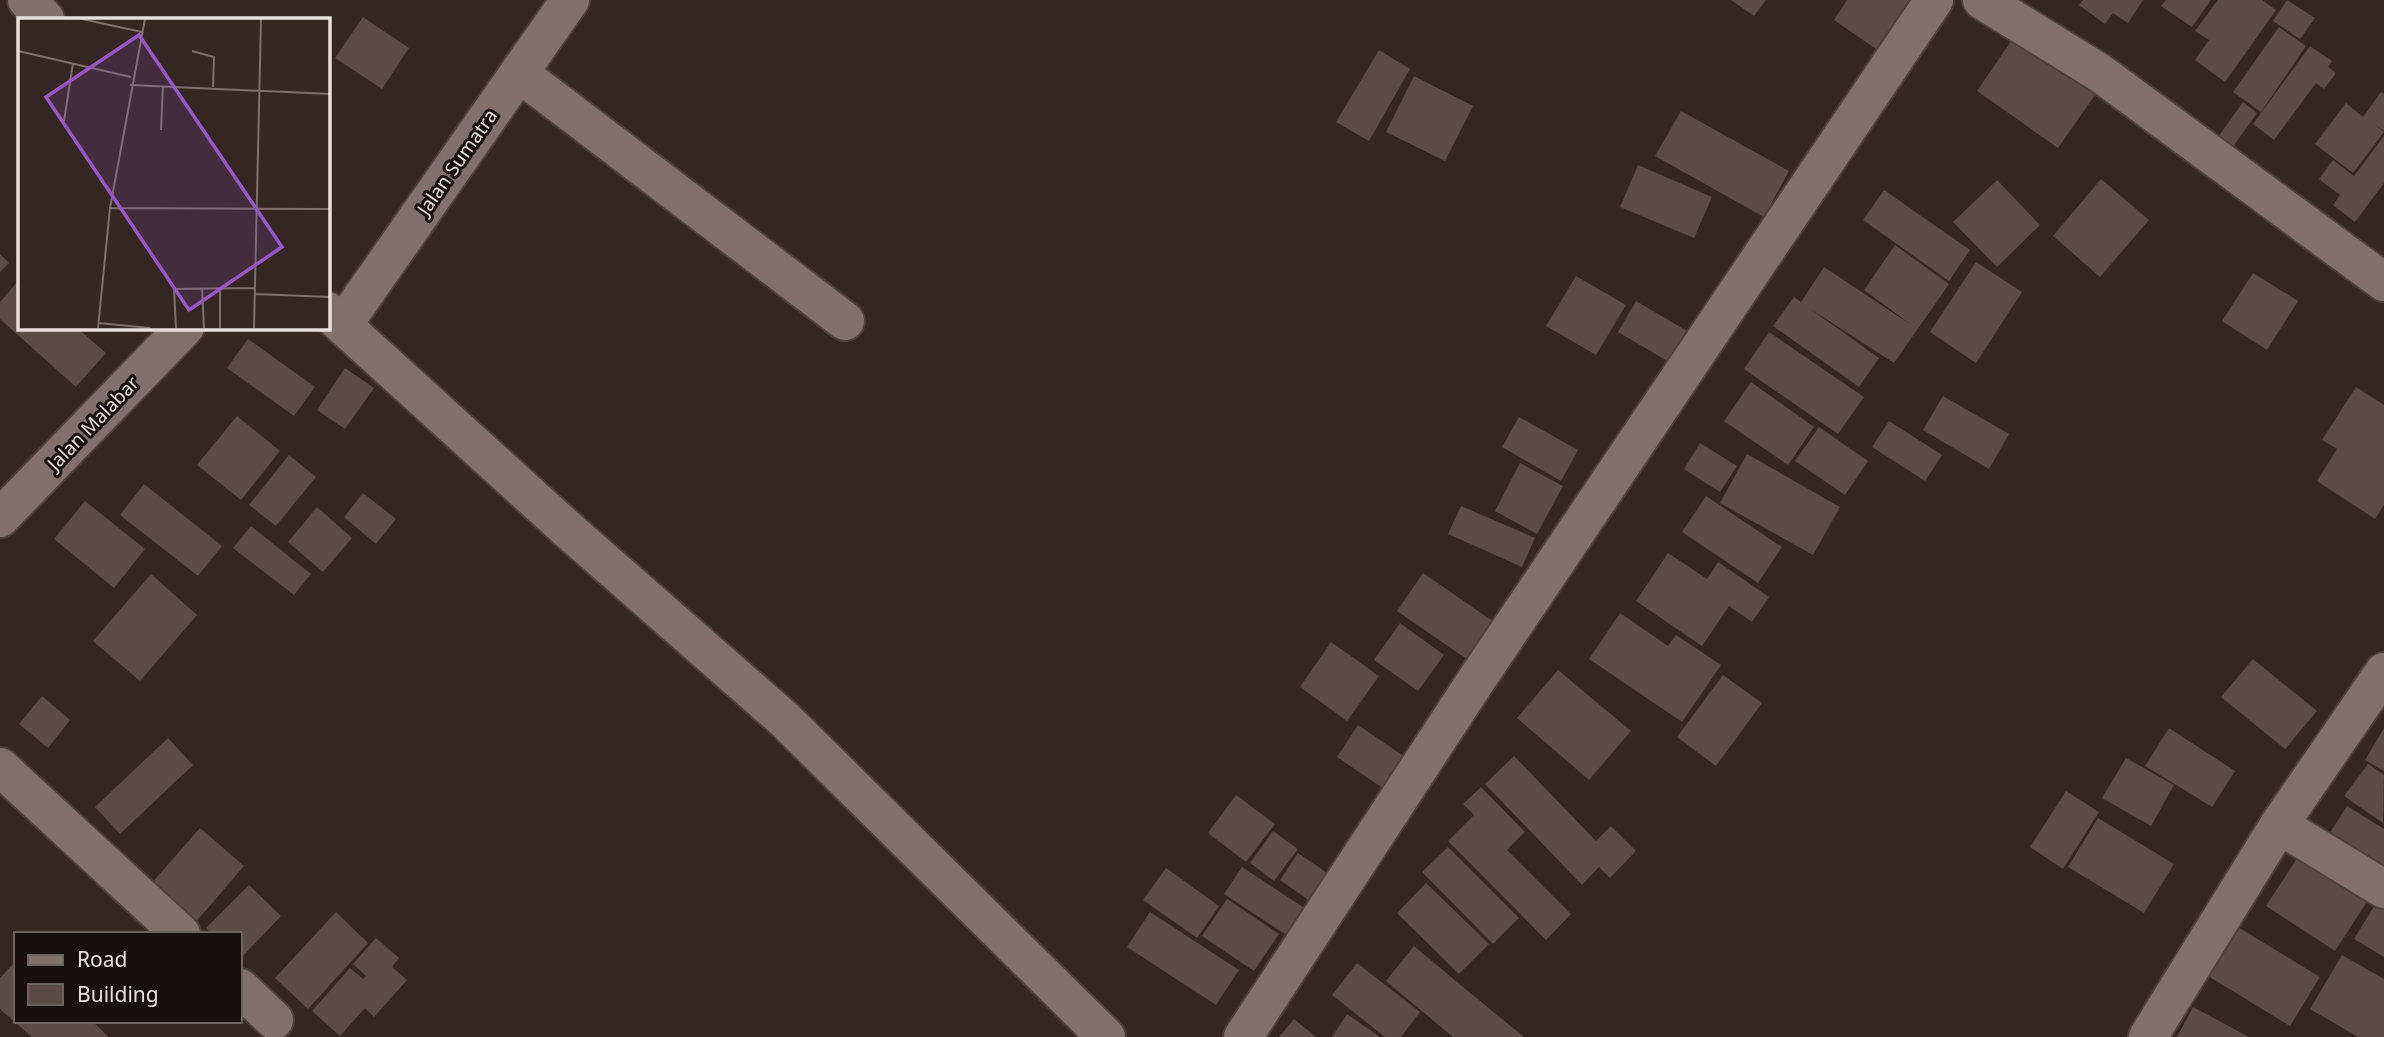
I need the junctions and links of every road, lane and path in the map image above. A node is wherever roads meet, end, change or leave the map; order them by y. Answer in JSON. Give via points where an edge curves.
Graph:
{"nodes":[{"id":1,"x":27,"y":0,"type":"edge"},
{"id":2,"x":570,"y":0,"type":"edge"},
{"id":3,"x":1934,"y":0,"type":"edge"},
{"id":4,"x":1982,"y":0,"type":"edge"},
{"id":5,"x":44,"y":18,"type":"edge"},
{"id":6,"x":519,"y":73,"type":"junction"},
{"id":7,"x":2384,"y":282,"type":"edge"},
{"id":8,"x":336,"y":317,"type":"edge"},
{"id":9,"x":845,"y":321,"type":"dead end"},
{"id":10,"x":183,"y":329,"type":"edge"},
{"id":11,"x":0,"y":518,"type":"edge"},
{"id":12,"x":2382,"y":681,"type":"edge"},
{"id":13,"x":0,"y":767,"type":"edge"},
{"id":14,"x":2279,"y":825,"type":"junction"},
{"id":15,"x":2384,"y":889,"type":"edge"},
{"id":16,"x":179,"y":932,"type":"edge"},
{"id":17,"x":242,"y":990,"type":"edge"},
{"id":18,"x":274,"y":1020,"type":"dead end"},
{"id":19,"x":1106,"y":1037,"type":"edge"},
{"id":20,"x":1243,"y":1037,"type":"edge"},
{"id":21,"x":2148,"y":1037,"type":"edge"}],
"edges":[{"from":1,"to":5,"type":"street"},
{"from":2,"to":6,"type":"street","name":"Jalan Sumatra"},
{"from":3,"to":20,"type":"street","via":[[1475,682]]},
{"from":4,"to":7,"type":"street","via":[[2100,73]]},
{"from":6,"to":8,"type":"street","name":"Jalan Sumatra"},
{"from":6,"to":9,"type":"street"},
{"from":8,"to":19,"type":"street","via":[[784,719]]},
{"from":10,"to":11,"type":"street","name":"Jalan Malabar"},
{"from":12,"to":14,"type":"street"},
{"from":13,"to":16,"type":"street"},
{"from":14,"to":15,"type":"street"},
{"from":14,"to":21,"type":"street"},
{"from":17,"to":18,"type":"street"}]}
